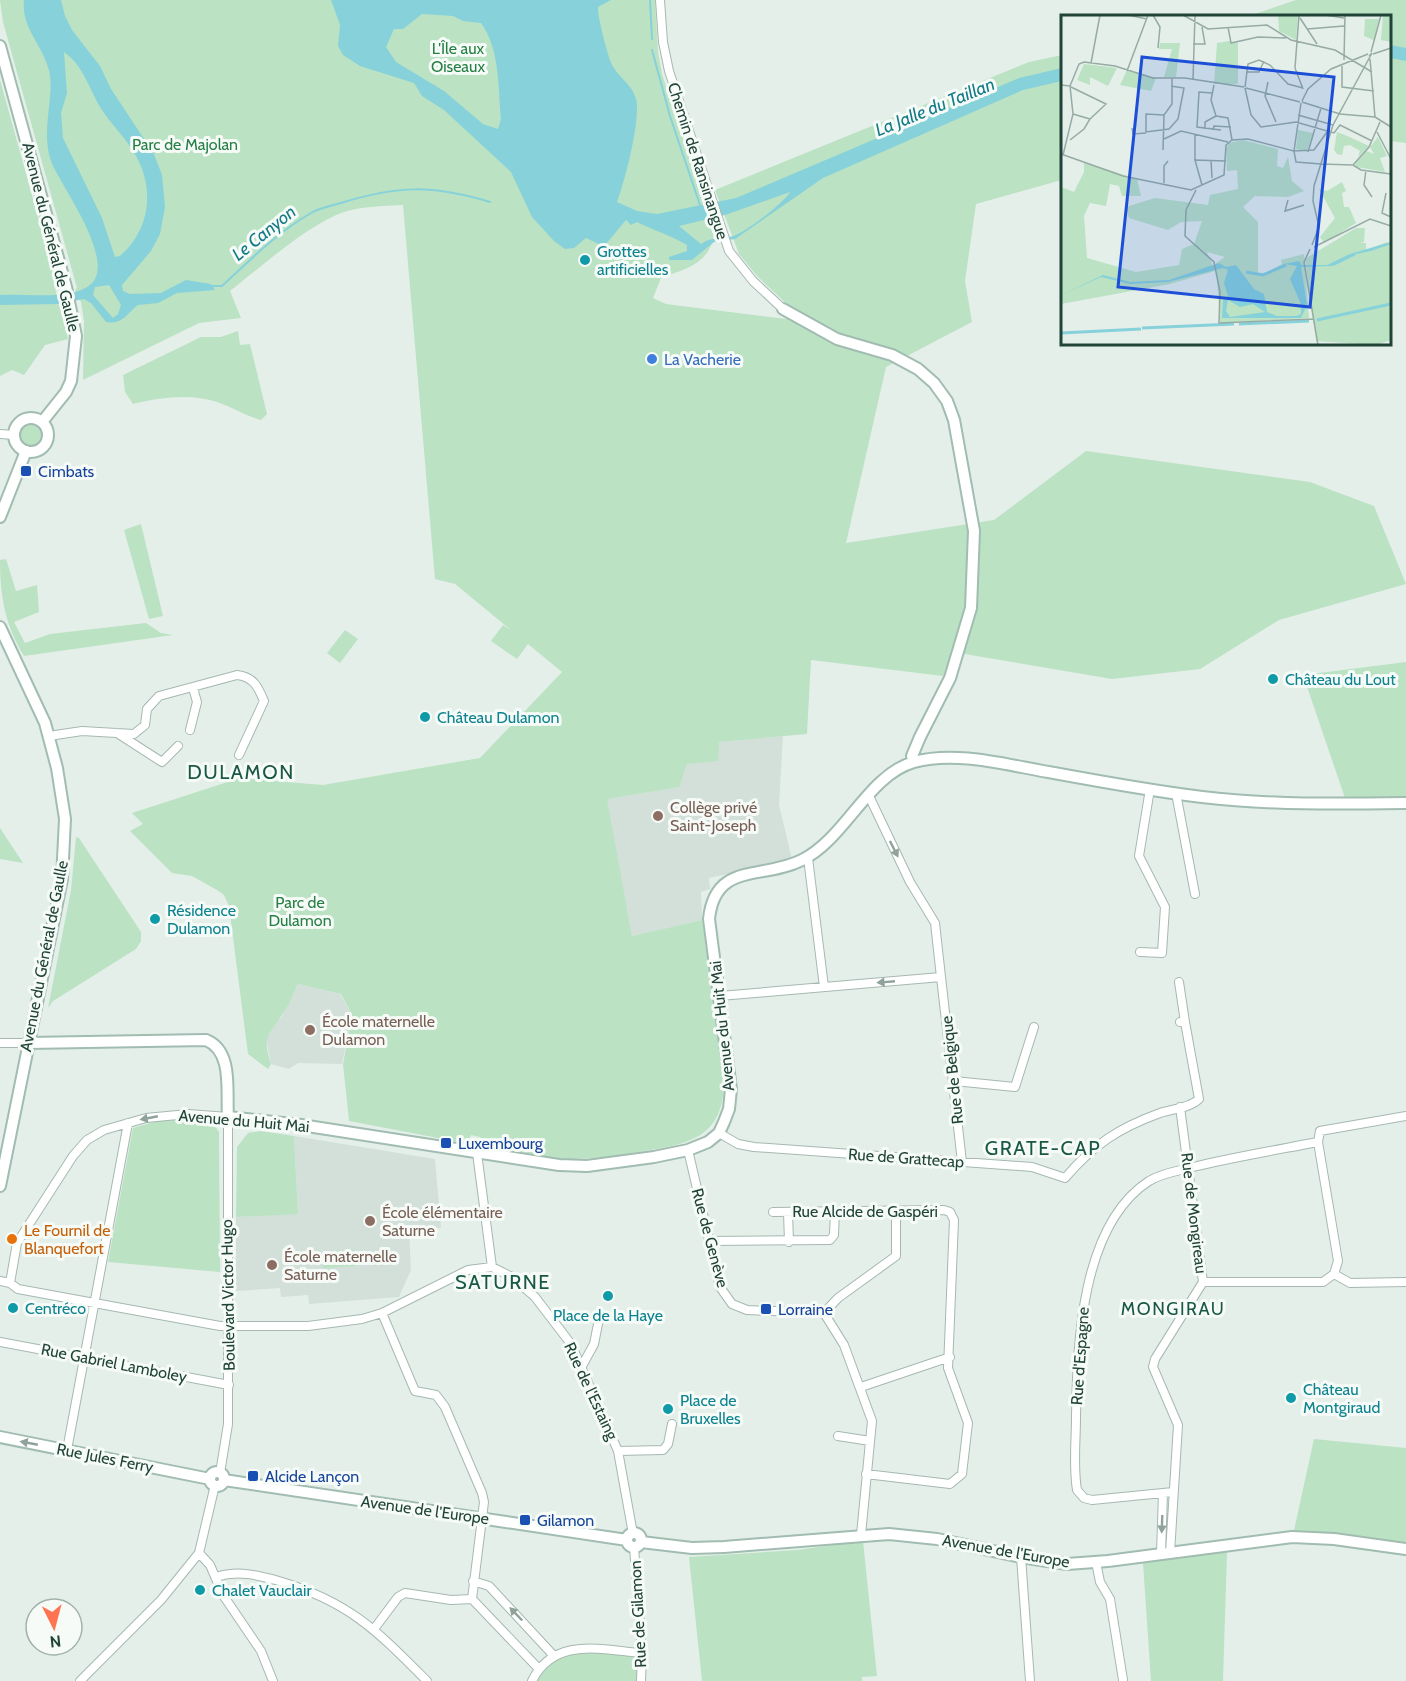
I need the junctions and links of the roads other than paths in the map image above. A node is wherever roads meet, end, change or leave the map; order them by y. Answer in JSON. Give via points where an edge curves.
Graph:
{"nodes":[{"id":1,"x":660,"y":0,"type":"edge"},
{"id":2,"x":0,"y":46,"type":"edge"},
{"id":3,"x":783,"y":309,"type":"joint"},
{"id":4,"x":42,"y":422,"type":"junction"},
{"id":5,"x":0,"y":434,"type":"edge"},
{"id":6,"x":14,"y":435,"type":"junction"},
{"id":7,"x":26,"y":451,"type":"junction"},
{"id":8,"x":0,"y":517,"type":"edge"},
{"id":9,"x":0,"y":627,"type":"edge"},
{"id":10,"x":193,"y":688,"type":"junction"},
{"id":11,"x":190,"y":730,"type":"dead end"},
{"id":12,"x":115,"y":732,"type":"junction"},
{"id":13,"x":49,"y":736,"type":"junction"},
{"id":14,"x":178,"y":746,"type":"dead end"},
{"id":15,"x":239,"y":755,"type":"dead end"},
{"id":16,"x":914,"y":762,"type":"junction"},
{"id":17,"x":1150,"y":789,"type":"junction"},
{"id":18,"x":1175,"y":793,"type":"junction"},
{"id":19,"x":869,"y":796,"type":"junction"},
{"id":20,"x":1406,"y":803,"type":"edge"},
{"id":21,"x":808,"y":858,"type":"junction"},
{"id":22,"x":1195,"y":894,"type":"dead end"},
{"id":23,"x":1140,"y":952,"type":"dead end"},
{"id":24,"x":941,"y":977,"type":"junction"},
{"id":25,"x":1179,"y":982,"type":"dead end"},
{"id":26,"x":824,"y":987,"type":"junction"},
{"id":27,"x":720,"y":996,"type":"junction"},
{"id":28,"x":1034,"y":1027,"type":"dead end"},
{"id":29,"x":0,"y":1043,"type":"edge"},
{"id":30,"x":28,"y":1043,"type":"junction"},
{"id":31,"x":954,"y":1081,"type":"junction"},
{"id":32,"x":1180,"y":1107,"type":"junction"},
{"id":33,"x":1406,"y":1116,"type":"edge"},
{"id":34,"x":228,"y":1117,"type":"junction"},
{"id":35,"x":128,"y":1122,"type":"junction"},
{"id":36,"x":719,"y":1133,"type":"junction"},
{"id":37,"x":1318,"y":1142,"type":"junction"},
{"id":38,"x":688,"y":1150,"type":"junction"},
{"id":39,"x":477,"y":1153,"type":"junction"},
{"id":40,"x":962,"y":1162,"type":"junction"},
{"id":41,"x":1188,"y":1168,"type":"junction"},
{"id":42,"x":0,"y":1186,"type":"edge"},
{"id":43,"x":896,"y":1210,"type":"junction"},
{"id":44,"x":835,"y":1211,"type":"junction"},
{"id":45,"x":773,"y":1212,"type":"dead end"},
{"id":46,"x":788,"y":1212,"type":"junction"},
{"id":47,"x":709,"y":1241,"type":"junction"},
{"id":48,"x":789,"y":1242,"type":"junction"},
{"id":49,"x":492,"y":1267,"type":"junction"},
{"id":50,"x":1334,"y":1274,"type":"junction"},
{"id":51,"x":0,"y":1281,"type":"edge"},
{"id":52,"x":1203,"y":1282,"type":"junction"},
{"id":53,"x":1406,"y":1282,"type":"edge"},
{"id":54,"x":10,"y":1283,"type":"junction"},
{"id":55,"x":94,"y":1304,"type":"junction"},
{"id":56,"x":382,"y":1313,"type":"junction"},
{"id":57,"x":824,"y":1313,"type":"junction"},
{"id":58,"x":600,"y":1314,"type":"dead end"},
{"id":59,"x":228,"y":1326,"type":"junction"},
{"id":60,"x":0,"y":1342,"type":"edge"},
{"id":61,"x":84,"y":1357,"type":"junction"},
{"id":62,"x":950,"y":1357,"type":"junction"},
{"id":63,"x":582,"y":1366,"type":"junction"},
{"id":64,"x":229,"y":1385,"type":"junction"},
{"id":65,"x":861,"y":1387,"type":"junction"},
{"id":66,"x":672,"y":1424,"type":"dead end"},
{"id":67,"x":838,"y":1436,"type":"dead end"},
{"id":68,"x":0,"y":1437,"type":"edge"},
{"id":69,"x":870,"y":1441,"type":"junction"},
{"id":70,"x":67,"y":1450,"type":"junction"},
{"id":71,"x":618,"y":1451,"type":"junction"},
{"id":72,"x":866,"y":1474,"type":"junction"},
{"id":73,"x":217,"y":1479,"type":"junction"},
{"id":74,"x":1173,"y":1492,"type":"junction"},
{"id":75,"x":1163,"y":1493,"type":"junction"},
{"id":76,"x":482,"y":1518,"type":"junction"},
{"id":77,"x":861,"y":1535,"type":"junction"},
{"id":78,"x":634,"y":1541,"type":"junction"},
{"id":79,"x":1406,"y":1549,"type":"edge"},
{"id":80,"x":199,"y":1552,"type":"junction"},
{"id":81,"x":1165,"y":1553,"type":"junction"},
{"id":82,"x":1021,"y":1557,"type":"junction"},
{"id":83,"x":1096,"y":1562,"type":"junction"},
{"id":84,"x":216,"y":1577,"type":"junction"},
{"id":85,"x":473,"y":1581,"type":"junction"},
{"id":86,"x":472,"y":1599,"type":"junction"},
{"id":87,"x":374,"y":1629,"type":"junction"},
{"id":88,"x":642,"y":1653,"type":"junction"},
{"id":89,"x":554,"y":1656,"type":"junction"},
{"id":90,"x":539,"y":1669,"type":"junction"},
{"id":91,"x":1123,"y":1680,"type":"edge"},
{"id":92,"x":80,"y":1681,"type":"edge"},
{"id":93,"x":273,"y":1681,"type":"edge"},
{"id":94,"x":427,"y":1681,"type":"edge"},
{"id":95,"x":532,"y":1681,"type":"edge"},
{"id":96,"x":641,"y":1681,"type":"edge"},
{"id":97,"x":1030,"y":1681,"type":"edge"}],
"edges":[{"from":1,"to":3,"type":"street","name":"Chemin de Ransinangue","via":[[669,71],[726,244],[753,281]]},
{"from":2,"to":4,"type":"main road","name":"Avenue du Général de Gaulle","via":[[76,336],[73,375],[66,392]]},
{"from":3,"to":16,"type":"main road","name":"Chemin de Ransinangue","via":[[837,339],[892,355],[918,369],[934,383],[954,420],[974,531],[971,608],[950,678],[912,756]]},
{"from":4,"to":6,"type":"main road","via":[[26,418],[17,425]]},
{"from":4,"to":7,"type":"main road","via":[[48,432],[46,443],[37,451]]},
{"from":5,"to":6,"type":"street"},
{"from":6,"to":7,"type":"main road","via":[[17,445]]},
{"from":7,"to":8,"type":"main road"},
{"from":9,"to":13,"type":"main road","name":"Avenue du Général de Gaulle"},
{"from":10,"to":11,"type":"street","via":[[197,702]]},
{"from":10,"to":12,"type":"street","via":[[159,696],[147,709],[146,725],[134,734]]},
{"from":10,"to":15,"type":"street","via":[[237,675],[248,676],[257,685],[264,701]]},
{"from":12,"to":13,"type":"street"},
{"from":12,"to":14,"type":"street","via":[[162,762]]},
{"from":13,"to":30,"type":"main road","name":"Avenue du Général de Gaulle","via":[[62,792],[64,852],[62,879]]},
{"from":16,"to":17,"type":"main road","name":"Avenue du Huit Mai","via":[[946,758],[991,762]]},
{"from":16,"to":19,"type":"main road","name":"Avenue du Huit Mai","via":[[896,771]]},
{"from":17,"to":18,"type":"main road","name":"Avenue du Huit Mai"},
{"from":17,"to":23,"type":"street","via":[[1139,856],[1165,912],[1161,953]]},
{"from":18,"to":20,"type":"main road","name":"Avenue du Huit Mai","via":[[1258,803]]},
{"from":18,"to":22,"type":"street"},
{"from":19,"to":21,"type":"main road","name":"Avenue du Huit Mai"},
{"from":19,"to":24,"type":"street","name":"Rue de Belgique","one_way":true,"via":[[910,882],[935,923]]},
{"from":21,"to":26,"type":"street"},
{"from":21,"to":27,"type":"main road","name":"Avenue du Huit Mai","via":[[740,876],[717,889],[709,919]]},
{"from":24,"to":26,"type":"street","one_way":true},
{"from":24,"to":31,"type":"street","name":"Rue de Belgique"},
{"from":25,"to":32,"type":"street","via":[[1183,1022],[1200,1095],[1196,1102]]},
{"from":26,"to":27,"type":"street"},
{"from":27,"to":36,"type":"main road","name":"Avenue du Huit Mai","via":[[731,1089],[729,1109]]},
{"from":28,"to":31,"type":"street","via":[[1015,1087]]},
{"from":29,"to":30,"type":"street"},
{"from":30,"to":34,"type":"main road","via":[[206,1040],[224,1058]]},
{"from":30,"to":42,"type":"main road","name":"Avenue du Général de Gaulle"},
{"from":31,"to":40,"type":"street","name":"Rue de Belgique"},
{"from":32,"to":40,"type":"street","name":"Rue de Grattecap","via":[[1109,1136],[1086,1153],[1065,1178],[1032,1167]]},
{"from":32,"to":41,"type":"street","name":"Rue de Mongireau"},
{"from":33,"to":37,"type":"street","via":[[1320,1131]]},
{"from":34,"to":35,"type":"street","name":"Avenue du Huit Mai","one_way":true,"via":[[170,1114]]},
{"from":34,"to":39,"type":"main road","name":"Avenue du Huit Mai"},
{"from":34,"to":59,"type":"street","name":"Boulevard Victor Hugo"},
{"from":35,"to":54,"type":"street","name":"Avenue du Huit Mai","via":[[87,1140],[73,1156],[17,1244]]},
{"from":35,"to":55,"type":"street"},
{"from":36,"to":38,"type":"main road","name":"Avenue du Huit Mai"},
{"from":36,"to":40,"type":"street","name":"Rue de Grattecap","via":[[738,1144],[754,1147]]},
{"from":37,"to":41,"type":"street"},
{"from":37,"to":50,"type":"street","via":[[1338,1261]]},
{"from":38,"to":39,"type":"main road","name":"Avenue du Huit Mai","via":[[604,1165],[570,1166]]},
{"from":38,"to":47,"type":"street","name":"Rue de Genève"},
{"from":39,"to":49,"type":"street"},
{"from":41,"to":52,"type":"street","name":"Rue de Mongireau"},
{"from":41,"to":75,"type":"street","name":"Rue d'Espagne","via":[[1162,1174],[1142,1187],[1108,1231],[1083,1300],[1076,1363],[1077,1490],[1092,1500]]},
{"from":43,"to":44,"type":"street","name":"Rue Alcide de Gaspéri"},
{"from":43,"to":57,"type":"street","via":[[896,1256],[838,1298]]},
{"from":43,"to":62,"type":"street","name":"Rue Alcide de Gaspéri","via":[[944,1210],[954,1220]]},
{"from":44,"to":46,"type":"street","name":"Rue Alcide de Gaspéri"},
{"from":44,"to":48,"type":"street","via":[[834,1235],[830,1240]]},
{"from":45,"to":46,"type":"street","name":"Rue Alcide de Gaspéri"},
{"from":46,"to":48,"type":"street"},
{"from":47,"to":48,"type":"street"},
{"from":47,"to":57,"type":"street","name":"Rue de Genève","via":[[720,1287],[732,1304],[747,1310]]},
{"from":49,"to":56,"type":"street","via":[[468,1270]]},
{"from":49,"to":63,"type":"street","name":"Rue de l'Estaing","via":[[512,1277],[536,1297],[571,1344]]},
{"from":50,"to":52,"type":"street","via":[[1323,1282]]},
{"from":50,"to":53,"type":"street","via":[[1350,1283]]},
{"from":51,"to":54,"type":"street"},
{"from":52,"to":74,"type":"street","name":"Rue de Mongireau","via":[[1154,1366],[1178,1425]]},
{"from":54,"to":55,"type":"street"},
{"from":55,"to":59,"type":"street"},
{"from":55,"to":61,"type":"street"},
{"from":56,"to":59,"type":"street","via":[[335,1323]]},
{"from":56,"to":76,"type":"street","via":[[415,1390],[436,1395],[445,1407],[482,1493]]},
{"from":57,"to":65,"type":"street","via":[[840,1336]]},
{"from":58,"to":63,"type":"street","via":[[594,1344]]},
{"from":59,"to":64,"type":"street","name":"Boulevard Victor Hugo"},
{"from":60,"to":61,"type":"street","name":"Rue Gabriel Lamboley"},
{"from":61,"to":64,"type":"street","name":"Rue Gabriel Lamboley"},
{"from":61,"to":70,"type":"street"},
{"from":62,"to":65,"type":"street"},
{"from":62,"to":72,"type":"street","name":"Rue Alcide de Gaspéri","via":[[952,1381],[968,1423],[962,1474],[950,1484]]},
{"from":63,"to":71,"type":"street","name":"Rue de l'Estaing"},
{"from":64,"to":73,"type":"street","name":"Boulevard Victor Hugo","via":[[228,1424]]},
{"from":65,"to":69,"type":"street","via":[[872,1421]]},
{"from":66,"to":71,"type":"street","via":[[669,1444],[663,1449]]},
{"from":67,"to":69,"type":"street"},
{"from":70,"to":68,"type":"main road","name":"Rue Jules Ferry","one_way":true},
{"from":69,"to":72,"type":"street"},
{"from":70,"to":73,"type":"main road","name":"Rue Jules Ferry"},
{"from":71,"to":78,"type":"street","name":"Rue de l'Estaing"},
{"from":72,"to":77,"type":"street"},
{"from":73,"to":76,"type":"main road","name":"Avenue de l'Europe"},
{"from":73,"to":80,"type":"street","name":"Boulevard Victor Hugo"},
{"from":74,"to":75,"type":"street","name":"Rue d'Espagne"},
{"from":74,"to":81,"type":"street","name":"Rue de Mongireau"},
{"from":75,"to":81,"type":"street","one_way":true},
{"from":76,"to":78,"type":"main road","name":"Avenue de l'Europe"},
{"from":76,"to":85,"type":"street"},
{"from":77,"to":78,"type":"main road","name":"Avenue de l'Europe","via":[[715,1547]]},
{"from":77,"to":82,"type":"main road","name":"Avenue de l'Europe","via":[[936,1539]]},
{"from":78,"to":88,"type":"street","name":"Rue de Gilamon"},
{"from":79,"to":81,"type":"main road","name":"Avenue de l'Europe","via":[[1334,1539],[1292,1538]]},
{"from":80,"to":84,"type":"street"},
{"from":80,"to":92,"type":"street","via":[[161,1600]]},
{"from":81,"to":83,"type":"main road","name":"Avenue de l'Europe"},
{"from":82,"to":83,"type":"main road","name":"Avenue de l'Europe","via":[[1067,1564]]},
{"from":82,"to":97,"type":"street"},
{"from":83,"to":91,"type":"street","via":[[1100,1582],[1110,1599]]},
{"from":84,"to":87,"type":"street","via":[[246,1573],[307,1589],[339,1604]]},
{"from":84,"to":93,"type":"street","via":[[223,1595],[261,1651]]},
{"from":85,"to":86,"type":"street"},
{"from":89,"to":85,"type":"street","one_way":true,"via":[[489,1586]]},
{"from":86,"to":87,"type":"street","via":[[405,1593]]},
{"from":86,"to":90,"type":"street"},
{"from":87,"to":94,"type":"street"},
{"from":88,"to":89,"type":"street","via":[[588,1647]]},
{"from":88,"to":96,"type":"street","name":"Rue de Gilamon"},
{"from":89,"to":90,"type":"street"},
{"from":90,"to":95,"type":"street"}]}
